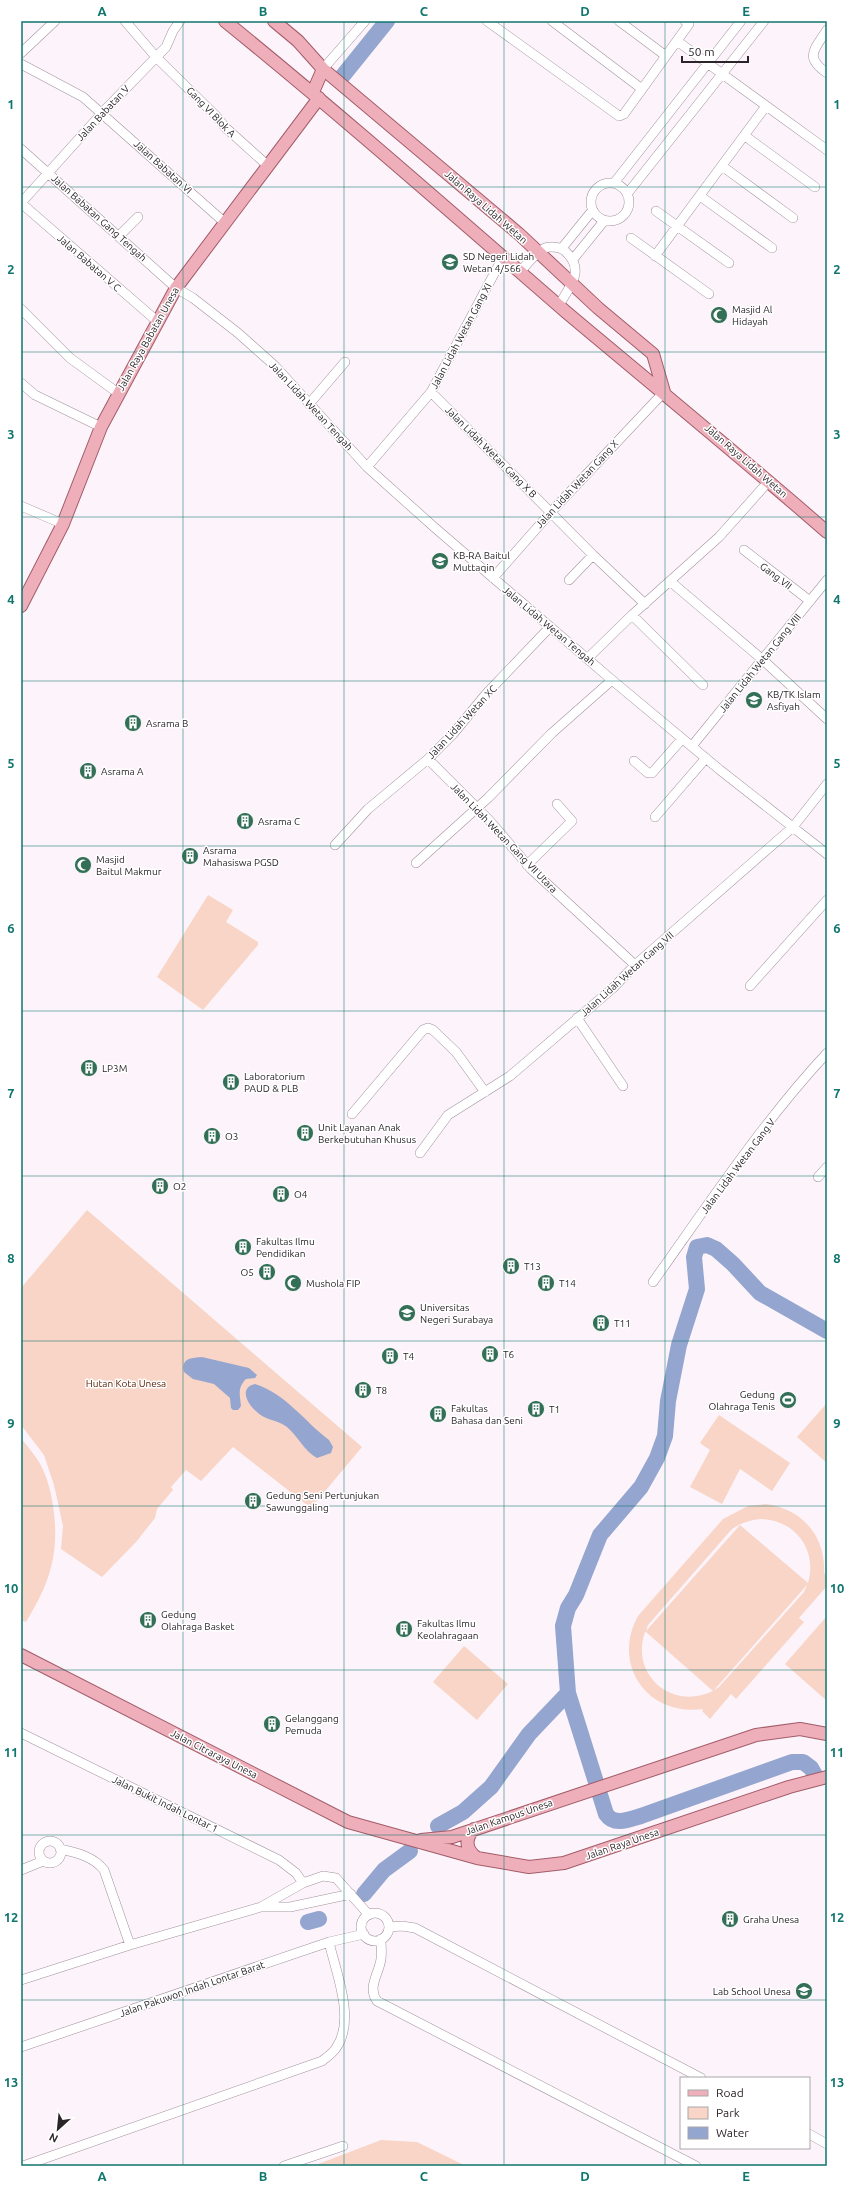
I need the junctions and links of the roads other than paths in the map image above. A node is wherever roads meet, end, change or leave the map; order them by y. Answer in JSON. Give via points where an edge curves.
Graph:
{"nodes":[{"id":1,"x":54,"y":21,"type":"edge"},
{"id":2,"x":125,"y":21,"type":"edge"},
{"id":3,"x":180,"y":21,"type":"edge"},
{"id":4,"x":225,"y":21,"type":"edge"},
{"id":5,"x":274,"y":21,"type":"edge"},
{"id":6,"x":365,"y":21,"type":"edge"},
{"id":7,"x":487,"y":21,"type":"edge"},
{"id":8,"x":552,"y":21,"type":"edge"},
{"id":9,"x":620,"y":21,"type":"edge"},
{"id":10,"x":685,"y":21,"type":"edge"},
{"id":11,"x":741,"y":21,"type":"edge"},
{"id":12,"x":764,"y":21,"type":"edge"},
{"id":13,"x":827,"y":30,"type":"edge"},
{"id":14,"x":677,"y":41,"type":"junction"},
{"id":15,"x":21,"y":53,"type":"edge"},
{"id":16,"x":666,"y":56,"type":"junction"},
{"id":17,"x":156,"y":57,"type":"junction"},
{"id":18,"x":21,"y":64,"type":"edge"},
{"id":19,"x":709,"y":64,"type":"junction"},
{"id":20,"x":323,"y":69,"type":"junction"},
{"id":21,"x":827,"y":73,"type":"edge"},
{"id":22,"x":723,"y":74,"type":"junction"},
{"id":23,"x":642,"y":89,"type":"junction"},
{"id":24,"x":316,"y":95,"type":"junction"},
{"id":25,"x":766,"y":106,"type":"junction"},
{"id":26,"x":103,"y":112,"type":"junction"},
{"id":27,"x":744,"y":136,"type":"junction"},
{"id":28,"x":21,"y":149,"type":"edge"},
{"id":29,"x":827,"y":150,"type":"edge"},
{"id":30,"x":267,"y":164,"type":"junction"},
{"id":31,"x":722,"y":166,"type":"junction"},
{"id":32,"x":49,"y":173,"type":"junction"},
{"id":33,"x":614,"y":184,"type":"junction"},
{"id":34,"x":815,"y":187,"type":"dead end"},
{"id":35,"x":627,"y":194,"type":"junction"},
{"id":36,"x":700,"y":196,"type":"junction"},
{"id":37,"x":21,"y":203,"type":"edge"},
{"id":38,"x":592,"y":211,"type":"junction"},
{"id":39,"x":656,"y":211,"type":"dead end"},
{"id":40,"x":138,"y":217,"type":"dead end"},
{"id":41,"x":793,"y":218,"type":"dead end"},
{"id":42,"x":604,"y":221,"type":"junction"},
{"id":43,"x":224,"y":222,"type":"junction"},
{"id":44,"x":678,"y":226,"type":"junction"},
{"id":45,"x":119,"y":236,"type":"junction"},
{"id":46,"x":631,"y":238,"type":"dead end"},
{"id":47,"x":562,"y":248,"type":"junction"},
{"id":48,"x":772,"y":248,"type":"dead end"},
{"id":49,"x":539,"y":252,"type":"junction"},
{"id":50,"x":656,"y":256,"type":"junction"},
{"id":51,"x":503,"y":257,"type":"junction"},
{"id":52,"x":574,"y":258,"type":"junction"},
{"id":53,"x":729,"y":263,"type":"dead end"},
{"id":54,"x":520,"y":272,"type":"junction"},
{"id":55,"x":572,"y":283,"type":"junction"},
{"id":56,"x":176,"y":288,"type":"junction"},
{"id":57,"x":709,"y":294,"type":"dead end"},
{"id":58,"x":559,"y":305,"type":"junction"},
{"id":59,"x":21,"y":309,"type":"edge"},
{"id":60,"x":158,"y":322,"type":"junction"},
{"id":61,"x":345,"y":362,"type":"dead end"},
{"id":62,"x":21,"y":383,"type":"edge"},
{"id":63,"x":431,"y":392,"type":"junction"},
{"id":64,"x":664,"y":392,"type":"junction"},
{"id":65,"x":118,"y":394,"type":"junction"},
{"id":66,"x":309,"y":404,"type":"junction"},
{"id":67,"x":101,"y":427,"type":"junction"},
{"id":68,"x":367,"y":467,"type":"junction"},
{"id":69,"x":769,"y":481,"type":"junction"},
{"id":70,"x":21,"y":506,"type":"edge"},
{"id":71,"x":551,"y":512,"type":"junction"},
{"id":72,"x":63,"y":524,"type":"junction"},
{"id":73,"x":827,"y":532,"type":"edge"},
{"id":74,"x":744,"y":550,"type":"dead end"},
{"id":75,"x":593,"y":554,"type":"junction"},
{"id":76,"x":492,"y":578,"type":"junction"},
{"id":77,"x":569,"y":580,"type":"dead end"},
{"id":78,"x":827,"y":580,"type":"edge"},
{"id":79,"x":671,"y":582,"type":"junction"},
{"id":80,"x":23,"y":598,"type":"edge"},
{"id":81,"x":810,"y":601,"type":"junction"},
{"id":82,"x":645,"y":604,"type":"junction"},
{"id":83,"x":632,"y":615,"type":"junction"},
{"id":84,"x":550,"y":627,"type":"junction"},
{"id":85,"x":588,"y":658,"type":"junction"},
{"id":86,"x":762,"y":660,"type":"junction"},
{"id":87,"x":612,"y":680,"type":"junction"},
{"id":88,"x":703,"y":685,"type":"dead end"},
{"id":89,"x":827,"y":719,"type":"edge"},
{"id":90,"x":682,"y":739,"type":"junction"},
{"id":91,"x":692,"y":746,"type":"junction"},
{"id":92,"x":706,"y":758,"type":"junction"},
{"id":93,"x":428,"y":759,"type":"junction"},
{"id":94,"x":634,"y":760,"type":"dead end"},
{"id":95,"x":827,"y":784,"type":"edge"},
{"id":96,"x":557,"y":804,"type":"dead end"},
{"id":97,"x":476,"y":808,"type":"junction"},
{"id":98,"x":655,"y":817,"type":"dead end"},
{"id":99,"x":793,"y":827,"type":"junction"},
{"id":100,"x":335,"y":845,"type":"dead end"},
{"id":101,"x":827,"y":854,"type":"edge"},
{"id":102,"x":416,"y":863,"type":"dead end"},
{"id":103,"x":528,"y":866,"type":"junction"},
{"id":104,"x":827,"y":900,"type":"edge"},
{"id":105,"x":635,"y":965,"type":"junction"},
{"id":106,"x":750,"y":986,"type":"dead end"},
{"id":107,"x":577,"y":1018,"type":"junction"},
{"id":108,"x":826,"y":1058,"type":"edge"},
{"id":109,"x":623,"y":1086,"type":"dead end"},
{"id":110,"x":485,"y":1092,"type":"junction"},
{"id":111,"x":352,"y":1114,"type":"dead end"},
{"id":112,"x":420,"y":1153,"type":"dead end"},
{"id":113,"x":827,"y":1167,"type":"edge"},
{"id":114,"x":818,"y":1177,"type":"dead end"},
{"id":115,"x":653,"y":1282,"type":"dead end"},
{"id":116,"x":21,"y":1655,"type":"edge"},
{"id":117,"x":21,"y":1733,"type":"edge"},
{"id":118,"x":827,"y":1734,"type":"edge"},
{"id":119,"x":827,"y":1777,"type":"edge"},
{"id":120,"x":474,"y":1829,"type":"junction"},
{"id":121,"x":412,"y":1840,"type":"junction"},
{"id":122,"x":60,"y":1849,"type":"junction"},
{"id":123,"x":477,"y":1858,"type":"junction"},
{"id":124,"x":43,"y":1861,"type":"junction"},
{"id":125,"x":21,"y":1870,"type":"edge"},
{"id":126,"x":303,"y":1883,"type":"junction"},
{"id":127,"x":351,"y":1894,"type":"junction"},
{"id":128,"x":261,"y":1907,"type":"junction"},
{"id":129,"x":369,"y":1915,"type":"junction"},
{"id":130,"x":389,"y":1927,"type":"junction"},
{"id":131,"x":364,"y":1934,"type":"junction"},
{"id":132,"x":381,"y":1939,"type":"junction"},
{"id":133,"x":329,"y":1942,"type":"junction"},
{"id":134,"x":130,"y":1945,"type":"junction"},
{"id":135,"x":21,"y":1980,"type":"edge"},
{"id":136,"x":21,"y":2047,"type":"edge"},
{"id":137,"x":699,"y":2077,"type":"edge"},
{"id":138,"x":810,"y":2135,"type":"edge"},
{"id":139,"x":827,"y":2144,"type":"edge"},
{"id":140,"x":343,"y":2146,"type":"dead end"},
{"id":141,"x":23,"y":2166,"type":"edge"},
{"id":142,"x":284,"y":2166,"type":"edge"},
{"id":143,"x":696,"y":2166,"type":"edge"}],
"edges":[{"from":1,"to":15,"type":"street"},
{"from":2,"to":17,"type":"street","name":"Gang VI Blok A"},
{"from":3,"to":17,"type":"street","name":"Jalan Babatan V","via":[[166,47]]},
{"from":4,"to":24,"type":"main road","name":"Jalan Raya Lidah Wetan"},
{"from":5,"to":20,"type":"main road","name":"Jalan Raya Lidah Wetan","via":[[298,41]]},
{"from":6,"to":20,"type":"street"},
{"from":7,"to":23,"type":"street","via":[[619,116],[624,114]]},
{"from":8,"to":23,"type":"street"},
{"from":9,"to":16,"type":"street"},
{"from":10,"to":14,"type":"street","via":[[689,24]]},
{"from":11,"to":19,"type":"street"},
{"from":12,"to":22,"type":"street"},
{"from":13,"to":21,"type":"street","via":[[812,51],[812,58],[817,66]]},
{"from":14,"to":16,"type":"street"},
{"from":14,"to":19,"type":"street"},
{"from":16,"to":23,"type":"street"},
{"from":17,"to":26,"type":"street","name":"Jalan Babatan V"},
{"from":17,"to":30,"type":"street","name":"Gang VI Blok A","via":[[226,128]]},
{"from":18,"to":26,"type":"street","name":"Jalan Babatan VI","via":[[83,97]]},
{"from":19,"to":22,"type":"street"},
{"from":19,"to":33,"type":"street"},
{"from":20,"to":24,"type":"main road","name":"Jalan Raya Babatan Unesa"},
{"from":20,"to":49,"type":"main road","name":"Jalan Raya Lidah Wetan"},
{"from":22,"to":25,"type":"street"},
{"from":22,"to":35,"type":"street"},
{"from":24,"to":30,"type":"main road","name":"Jalan Raya Babatan Unesa"},
{"from":24,"to":51,"type":"main road","name":"Jalan Raya Lidah Wetan"},
{"from":25,"to":27,"type":"street"},
{"from":25,"to":29,"type":"street"},
{"from":26,"to":32,"type":"street","name":"Jalan Babatan V"},
{"from":26,"to":43,"type":"street","name":"Jalan Babatan VI"},
{"from":27,"to":31,"type":"street"},
{"from":27,"to":34,"type":"street"},
{"from":28,"to":32,"type":"street","name":"Jalan Babatan Gang Tengah"},
{"from":30,"to":43,"type":"main road","name":"Jalan Raya Babatan Unesa"},
{"from":31,"to":36,"type":"street"},
{"from":31,"to":41,"type":"street"},
{"from":32,"to":37,"type":"street","name":"Jalan Babatan V"},
{"from":32,"to":45,"type":"street","name":"Jalan Babatan Gang Tengah"},
{"from":33,"to":35,"type":"street","via":[[622,187]]},
{"from":33,"to":38,"type":"street","via":[[605,184],[595,191],[590,202]]},
{"from":35,"to":42,"type":"street","via":[[629,201],[624,215],[611,222]]},
{"from":36,"to":44,"type":"street"},
{"from":36,"to":48,"type":"street"},
{"from":37,"to":60,"type":"street","name":"Jalan Babatan V C"},
{"from":38,"to":42,"type":"street"},
{"from":38,"to":47,"type":"street"},
{"from":39,"to":44,"type":"street"},
{"from":40,"to":45,"type":"street"},
{"from":42,"to":52,"type":"street"},
{"from":43,"to":56,"type":"main road","name":"Jalan Raya Babatan Unesa"},
{"from":44,"to":50,"type":"street"},
{"from":44,"to":53,"type":"street"},
{"from":45,"to":56,"type":"street","name":"Jalan Babatan Gang Tengah"},
{"from":46,"to":50,"type":"street"},
{"from":47,"to":49,"type":"street","via":[[546,248]]},
{"from":47,"to":52,"type":"street"},
{"from":49,"to":54,"type":"street"},
{"from":49,"to":55,"type":"main road","name":"Jalan Raya Lidah Wetan"},
{"from":50,"to":57,"type":"street"},
{"from":51,"to":54,"type":"main road","name":"Jalan Raya Lidah Wetan"},
{"from":51,"to":63,"type":"street","name":"Jalan Lidah Wetan Gang XI"},
{"from":52,"to":55,"type":"street","via":[[576,270]]},
{"from":54,"to":58,"type":"main road","name":"Jalan Raya Lidah Wetan"},
{"from":55,"to":58,"type":"street"},
{"from":55,"to":64,"type":"main road","name":"Jalan Raya Lidah Wetan","via":[[653,354]]},
{"from":56,"to":60,"type":"main road","name":"Jalan Raya Babatan Unesa"},
{"from":56,"to":66,"type":"street","name":"Jalan Lidah Wetan Tengah","via":[[194,298],[238,333],[275,366]]},
{"from":58,"to":64,"type":"main road","name":"Jalan Raya Lidah Wetan"},
{"from":59,"to":65,"type":"street","via":[[70,358]]},
{"from":60,"to":65,"type":"main road","name":"Jalan Raya Babatan Unesa"},
{"from":61,"to":66,"type":"street"},
{"from":62,"to":67,"type":"street","via":[[35,395]]},
{"from":63,"to":68,"type":"street","name":"Jalan Lidah Wetan Gang XI"},
{"from":63,"to":71,"type":"street","name":"Jalan Lidah Wetan Gang X B"},
{"from":64,"to":69,"type":"main road","name":"Jalan Raya Lidah Wetan"},
{"from":64,"to":71,"type":"street","name":"Jalan Lidah Wetan Gang X"},
{"from":65,"to":67,"type":"main road","name":"Jalan Raya Babatan Unesa"},
{"from":66,"to":68,"type":"street","name":"Jalan Lidah Wetan Tengah"},
{"from":67,"to":72,"type":"main road","name":"Jalan Raya Babatan Unesa"},
{"from":68,"to":76,"type":"street","name":"Jalan Lidah Wetan Tengah"},
{"from":69,"to":73,"type":"main road","name":"Jalan Raya Lidah Wetan"},
{"from":69,"to":79,"type":"street","via":[[719,537]]},
{"from":70,"to":72,"type":"street"},
{"from":71,"to":75,"type":"street","name":"Jalan Lidah Wetan Gang X B"},
{"from":71,"to":76,"type":"street","name":"Jalan Lidah Wetan Gang X"},
{"from":72,"to":80,"type":"main road","name":"Jalan Raya Babatan Unesa"},
{"from":74,"to":81,"type":"street","name":"Gang VII"},
{"from":75,"to":77,"type":"street"},
{"from":75,"to":82,"type":"street","name":"Jalan Lidah Wetan Gang X B"},
{"from":76,"to":84,"type":"street","name":"Jalan Lidah Wetan Tengah"},
{"from":78,"to":81,"type":"street","name":"Jalan Lidah Wetan Gang VIII"},
{"from":79,"to":82,"type":"street"},
{"from":79,"to":86,"type":"street"},
{"from":81,"to":86,"type":"street","name":"Jalan Lidah Wetan Gang VIII"},
{"from":82,"to":83,"type":"street"},
{"from":83,"to":85,"type":"street"},
{"from":83,"to":88,"type":"street"},
{"from":84,"to":85,"type":"street","name":"Jalan Lidah Wetan Tengah"},
{"from":84,"to":93,"type":"street","name":"Jalan Lidah Wetan XC"},
{"from":85,"to":87,"type":"street","name":"Jalan Lidah Wetan Tengah"},
{"from":86,"to":89,"type":"street"},
{"from":86,"to":91,"type":"street","name":"Jalan Lidah Wetan Gang VIII"},
{"from":87,"to":90,"type":"street","name":"Jalan Lidah Wetan Tengah"},
{"from":87,"to":97,"type":"street","via":[[552,733]]},
{"from":90,"to":91,"type":"street","name":"Jalan Lidah Wetan Tengah"},
{"from":90,"to":94,"type":"street","via":[[652,773],[648,773]]},
{"from":91,"to":92,"type":"street","name":"Jalan Lidah Wetan Tengah"},
{"from":92,"to":98,"type":"street"},
{"from":92,"to":99,"type":"street","name":"Jalan Lidah Wetan Tengah"},
{"from":93,"to":97,"type":"street","name":"Jalan Lidah Wetan Gang VII Utara"},
{"from":93,"to":100,"type":"street","name":"Jalan Lidah Wetan XC","via":[[368,809]]},
{"from":95,"to":99,"type":"street","name":"Jalan Lidah Wetan Gang VII"},
{"from":96,"to":103,"type":"street","via":[[572,821]]},
{"from":97,"to":102,"type":"street"},
{"from":97,"to":103,"type":"street","name":"Jalan Lidah Wetan Gang VII Utara"},
{"from":99,"to":101,"type":"street","name":"Jalan Lidah Wetan Tengah"},
{"from":99,"to":105,"type":"street","name":"Jalan Lidah Wetan Gang VII"},
{"from":103,"to":105,"type":"street","name":"Jalan Lidah Wetan Gang VII Utara"},
{"from":104,"to":106,"type":"street"},
{"from":105,"to":107,"type":"street","name":"Jalan Lidah Wetan Gang VII","via":[[613,988]]},
{"from":107,"to":109,"type":"street"},
{"from":107,"to":110,"type":"street","name":"Jalan Lidah Wetan Gang VII","via":[[510,1076]]},
{"from":108,"to":115,"type":"street","name":"Jalan Lidah Wetan Gang V","via":[[809,1072],[757,1139]]},
{"from":110,"to":111,"type":"street","via":[[456,1052],[428,1028],[423,1030]]},
{"from":110,"to":112,"type":"street","name":"Jalan Lidah Wetan Gang VII","via":[[448,1114]]},
{"from":113,"to":114,"type":"street"},
{"from":116,"to":121,"type":"main road","name":"Jalan Citraraya Unesa","via":[[348,1822]]},
{"from":117,"to":126,"type":"street","name":"Jalan Bukit Indah Lontar 1","via":[[279,1860],[296,1873]]},
{"from":118,"to":120,"type":"main road","name":"Jalan Kampus Unesa","via":[[800,1729],[756,1735]]},
{"from":119,"to":123,"type":"main road","name":"Jalan Raya Unesa","via":[[789,1787],[564,1863],[529,1867]]},
{"from":120,"to":121,"type":"main road","name":"Jalan Kampus Unesa","via":[[452,1837]]},
{"from":120,"to":123,"type":"main road","via":[[467,1844]]},
{"from":121,"to":123,"type":"main road","name":"Jalan Raya Unesa"},
{"from":122,"to":124,"type":"street","via":[[60,1856],[56,1861]]},
{"from":122,"to":124,"type":"street","via":[[53,1841],[42,1844],[39,1854]]},
{"from":122,"to":134,"type":"street","via":[[86,1856],[104,1870]]},
{"from":124,"to":125,"type":"street"},
{"from":126,"to":127,"type":"street","via":[[330,1876],[336,1878]]},
{"from":126,"to":128,"type":"street"},
{"from":127,"to":128,"type":"street","via":[[290,1907]]},
{"from":127,"to":129,"type":"street"},
{"from":128,"to":134,"type":"street"},
{"from":129,"to":130,"type":"street","via":[[377,1913],[384,1916]]},
{"from":129,"to":131,"type":"street","via":[[362,1922]]},
{"from":130,"to":132,"type":"street","via":[[387,1934]]},
{"from":130,"to":137,"type":"street","via":[[415,1928]]},
{"from":131,"to":132,"type":"street","via":[[371,1940]]},
{"from":131,"to":133,"type":"street","name":"Jalan Pakuwon Indah Lontar Barat"},
{"from":132,"to":143,"type":"street","via":[[381,1959],[373,1986],[373,1995],[377,2001]]},
{"from":133,"to":136,"type":"street","name":"Jalan Pakuwon Indah Lontar Barat"},
{"from":133,"to":141,"type":"street","via":[[345,2011],[345,2024],[336,2048],[322,2061]]},
{"from":134,"to":135,"type":"street"},
{"from":138,"to":139,"type":"street"},
{"from":140,"to":142,"type":"street"}]}
